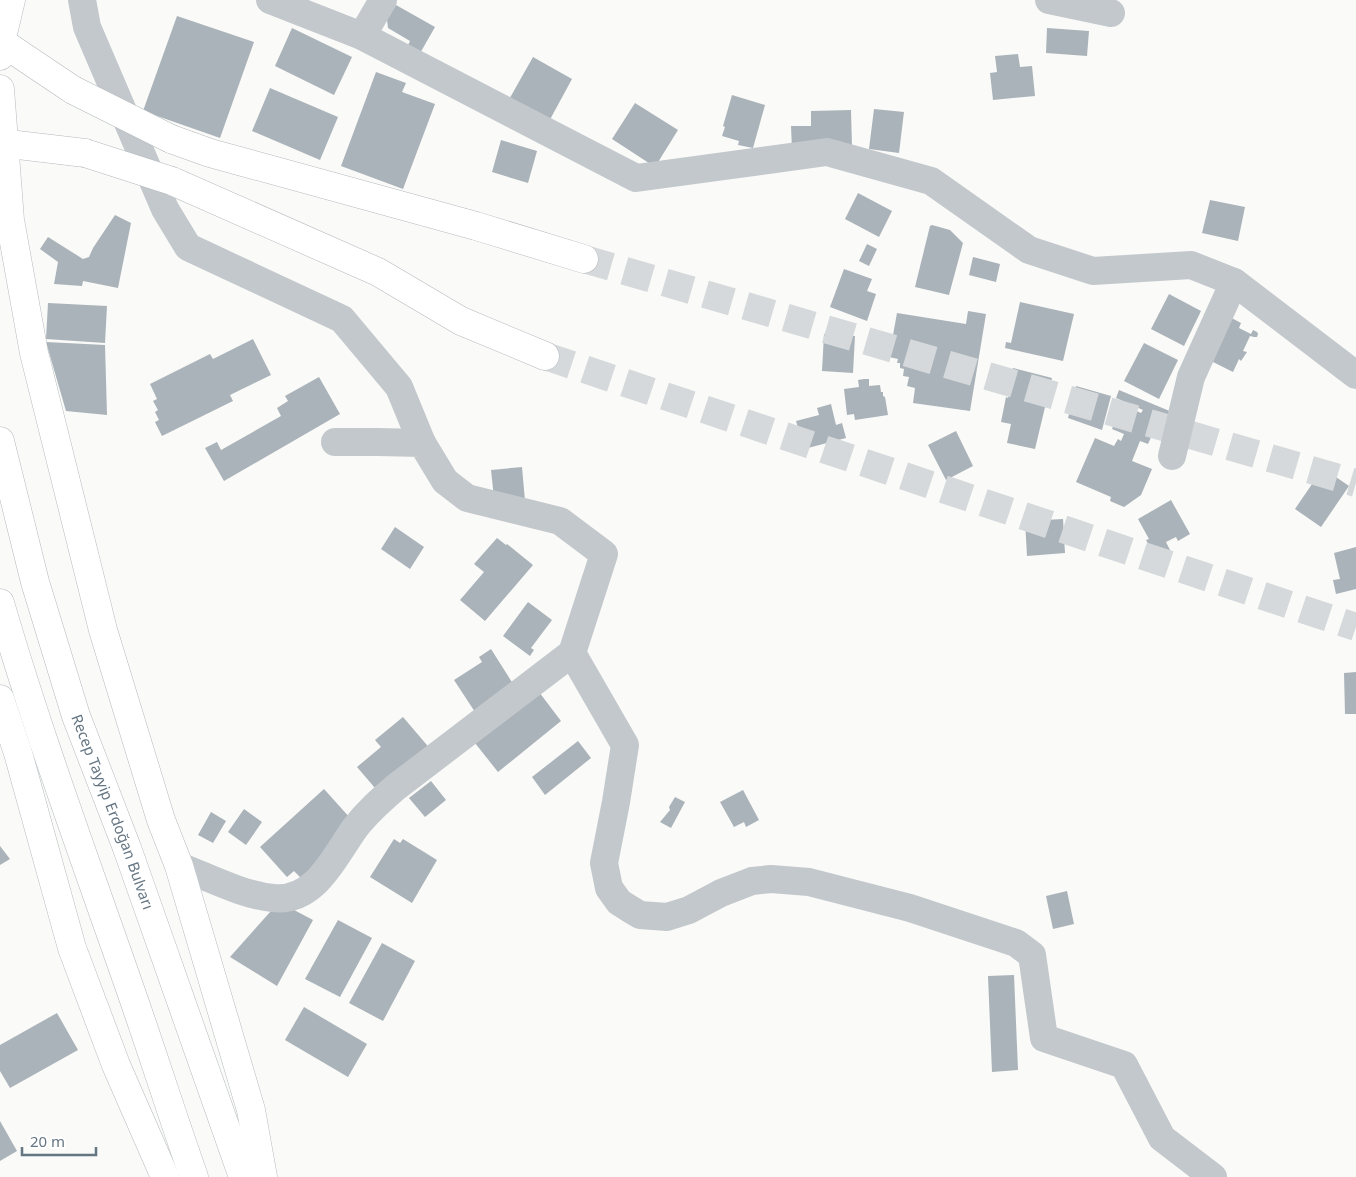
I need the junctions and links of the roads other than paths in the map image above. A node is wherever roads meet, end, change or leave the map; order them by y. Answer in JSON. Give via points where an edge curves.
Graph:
{"nodes":[{"id":1,"x":11,"y":0,"type":"edge"},
{"id":2,"x":82,"y":0,"type":"edge"},
{"id":3,"x":270,"y":0,"type":"edge"},
{"id":4,"x":383,"y":0,"type":"edge"},
{"id":5,"x":1049,"y":0,"type":"edge"},
{"id":6,"x":1111,"y":13,"type":"dead end"},
{"id":7,"x":362,"y":36,"type":"junction"},
{"id":8,"x":0,"y":41,"type":"edge"},
{"id":9,"x":0,"y":56,"type":"edge"},
{"id":10,"x":0,"y":89,"type":"edge"},
{"id":11,"x":2,"y":143,"type":"edge"},
{"id":12,"x":584,"y":259,"type":"tunnel mouth"},
{"id":13,"x":1234,"y":282,"type":"junction"},
{"id":14,"x":545,"y":356,"type":"tunnel mouth"},
{"id":15,"x":1356,"y":375,"type":"edge"},
{"id":16,"x":0,"y":441,"type":"edge"},
{"id":17,"x":335,"y":442,"type":"dead end"},
{"id":18,"x":422,"y":443,"type":"junction"},
{"id":19,"x":1172,"y":456,"type":"dead end"},
{"id":20,"x":0,"y":603,"type":"edge"},
{"id":21,"x":572,"y":653,"type":"junction"},
{"id":22,"x":0,"y":699,"type":"edge"},
{"id":23,"x":179,"y":866,"type":"junction"},
{"id":24,"x":165,"y":1177,"type":"edge"},
{"id":25,"x":194,"y":1177,"type":"edge"},
{"id":26,"x":243,"y":1177,"type":"edge"},
{"id":27,"x":263,"y":1177,"type":"edge"},
{"id":28,"x":1213,"y":1177,"type":"edge"}],
"edges":[{"from":1,"to":8,"type":"main road"},
{"from":2,"to":18,"type":"street","via":[[87,27],[157,191],[188,247],[342,319],[399,387]]},
{"from":3,"to":7,"type":"street"},
{"from":4,"to":7,"type":"street"},
{"from":5,"to":6,"type":"street"},
{"from":7,"to":13,"type":"street","via":[[636,178],[827,152],[930,181],[1029,250],[1094,272],[1191,266]]},
{"from":8,"to":9,"type":"main road"},
{"from":8,"to":12,"type":"main road","bridge":true,"via":[[73,90],[171,139],[210,153]]},
{"from":10,"to":11,"type":"main road"},
{"from":11,"to":14,"type":"main road","bridge":true,"via":[[85,153],[172,181],[378,272],[461,321]]},
{"from":11,"to":23,"type":"main road","via":[[10,220],[39,371],[103,630],[161,820]]},
{"from":13,"to":15,"type":"street"},
{"from":13,"to":19,"type":"street","via":[[1191,377]]},
{"from":16,"to":26,"type":"main road","name":"Recep Tayyip Erdoğan Bulvarı","via":[[35,582],[76,716],[127,848]]},
{"from":17,"to":18,"type":"street"},
{"from":18,"to":21,"type":"street","via":[[445,481],[468,498],[560,521],[604,554]]},
{"from":20,"to":25,"type":"main road","via":[[72,825]]},
{"from":21,"to":23,"type":"street","via":[[374,806],[313,886],[294,898],[250,894]]},
{"from":21,"to":28,"type":"street","via":[[625,745],[604,863],[610,888],[619,902],[640,915],[667,917],[752,881],[808,882],[910,908],[1016,943],[1032,955],[1044,1038],[1124,1065],[1162,1138]]},
{"from":22,"to":24,"type":"main road","via":[[72,948],[116,1065]]},
{"from":23,"to":27,"type":"main road","via":[[251,1110]]}]}
